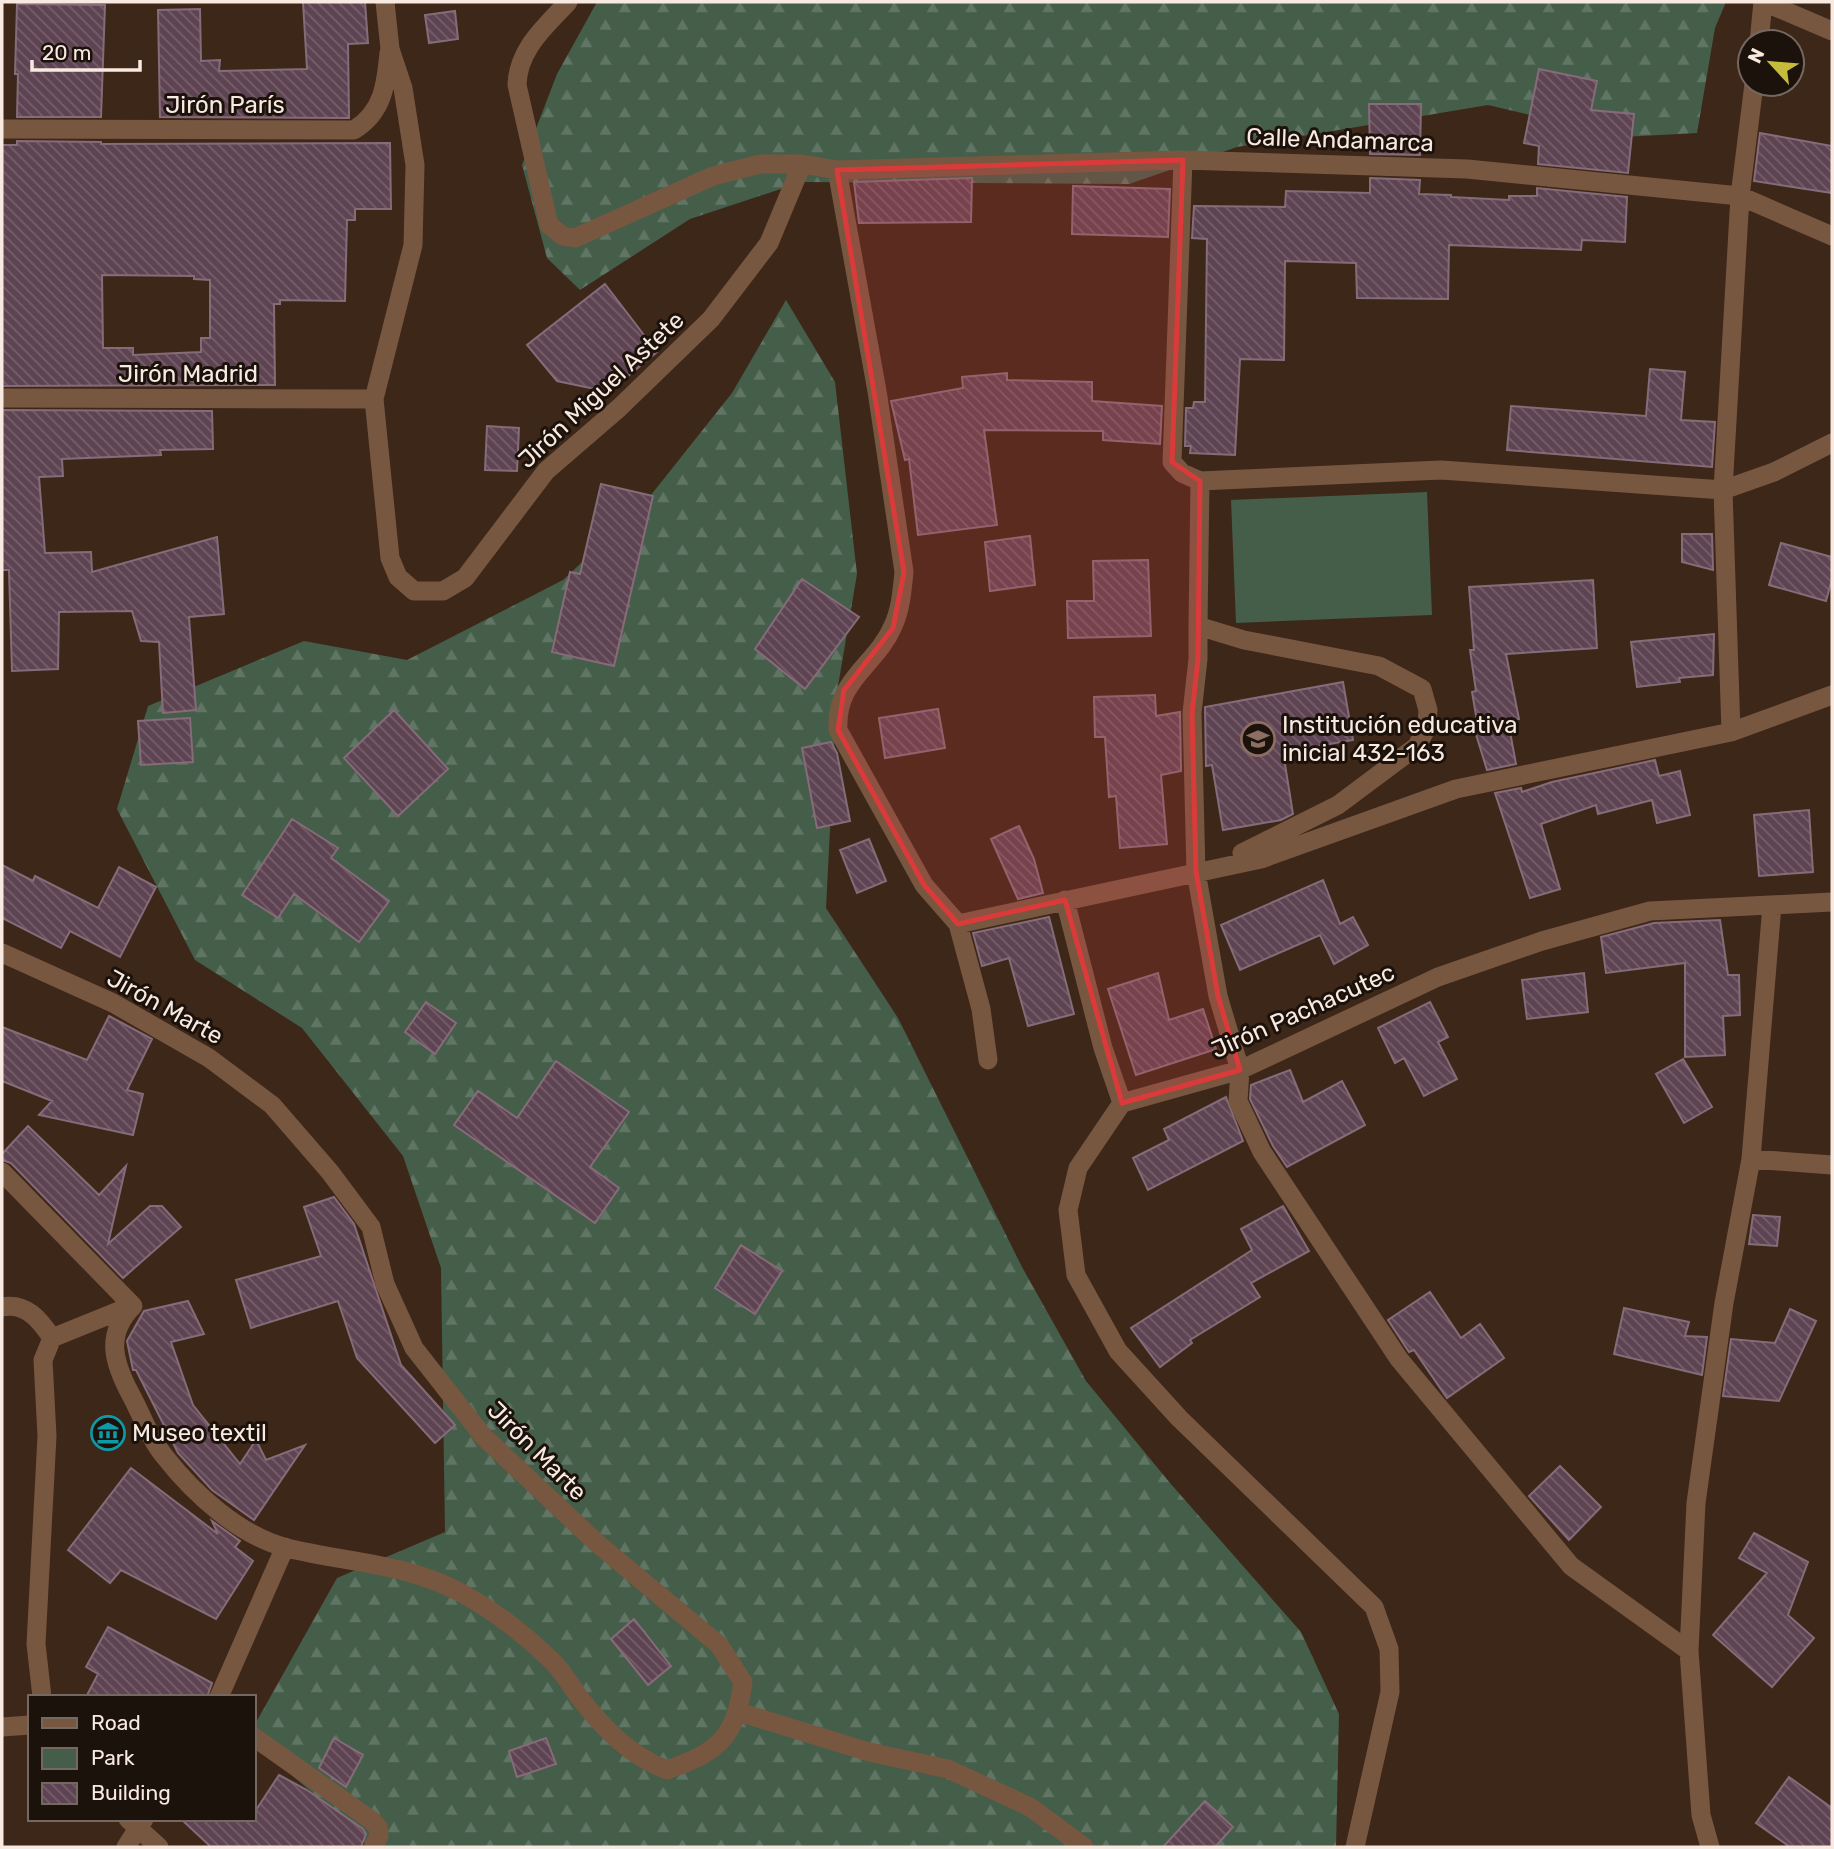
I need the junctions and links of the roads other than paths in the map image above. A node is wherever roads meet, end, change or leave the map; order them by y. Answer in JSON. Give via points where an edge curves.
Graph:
{"nodes":[{"id":1,"x":385,"y":2,"type":"edge"},
{"id":2,"x":568,"y":2,"type":"edge"},
{"id":3,"x":1764,"y":2,"type":"edge"},
{"id":4,"x":1761,"y":28,"type":"edge"},
{"id":5,"x":1832,"y":31,"type":"edge"},
{"id":6,"x":390,"y":49,"type":"junction"},
{"id":7,"x":1752,"y":98,"type":"edge"},
{"id":8,"x":2,"y":129,"type":"edge"},
{"id":9,"x":1183,"y":160,"type":"junction"},
{"id":10,"x":802,"y":164,"type":"junction"},
{"id":11,"x":837,"y":170,"type":"junction"},
{"id":12,"x":1740,"y":196,"type":"junction"},
{"id":13,"x":1832,"y":236,"type":"edge"},
{"id":14,"x":2,"y":398,"type":"edge"},
{"id":15,"x":374,"y":399,"type":"junction"},
{"id":16,"x":1832,"y":443,"type":"edge"},
{"id":17,"x":1200,"y":481,"type":"junction"},
{"id":18,"x":1723,"y":490,"type":"junction"},
{"id":19,"x":1198,"y":626,"type":"junction"},
{"id":20,"x":1832,"y":695,"type":"edge"},
{"id":21,"x":1731,"y":733,"type":"junction"},
{"id":22,"x":1196,"y":872,"type":"junction"},
{"id":23,"x":1065,"y":900,"type":"junction"},
{"id":24,"x":1832,"y":902,"type":"edge"},
{"id":25,"x":1772,"y":905,"type":"junction"},
{"id":26,"x":958,"y":924,"type":"junction"},
{"id":27,"x":2,"y":953,"type":"edge"},
{"id":28,"x":988,"y":1060,"type":"dead end"},
{"id":29,"x":1240,"y":1070,"type":"junction"},
{"id":30,"x":1122,"y":1103,"type":"junction"},
{"id":31,"x":1751,"y":1159,"type":"junction"},
{"id":32,"x":1832,"y":1165,"type":"edge"},
{"id":33,"x":2,"y":1172,"type":"edge"},
{"id":34,"x":133,"y":1306,"type":"junction"},
{"id":35,"x":2,"y":1307,"type":"edge"},
{"id":36,"x":52,"y":1338,"type":"junction"},
{"id":37,"x":285,"y":1547,"type":"junction"},
{"id":38,"x":1689,"y":1651,"type":"junction"},
{"id":39,"x":42,"y":1695,"type":"edge"},
{"id":40,"x":220,"y":1695,"type":"edge"},
{"id":41,"x":739,"y":1712,"type":"junction"},
{"id":42,"x":28,"y":1725,"type":"edge"},
{"id":43,"x":2,"y":1727,"type":"edge"},
{"id":44,"x":256,"y":1738,"type":"edge"},
{"id":45,"x":136,"y":1823,"type":"edge"},
{"id":46,"x":126,"y":1847,"type":"edge"},
{"id":47,"x":159,"y":1847,"type":"edge"},
{"id":48,"x":373,"y":1847,"type":"edge"},
{"id":49,"x":1084,"y":1847,"type":"edge"},
{"id":50,"x":1356,"y":1847,"type":"edge"},
{"id":51,"x":1710,"y":1847,"type":"edge"}],
"edges":[{"from":1,"to":6,"type":"street","name":"Jirón Miguel Astete"},
{"from":2,"to":10,"type":"street","via":[[530,44],[517,67],[549,225],[563,236],[575,237],[713,177],[760,164]]},
{"from":3,"to":4,"type":"street"},
{"from":3,"to":5,"type":"street"},
{"from":6,"to":8,"type":"street","name":"Jirón París","via":[[378,109],[354,130]]},
{"from":6,"to":15,"type":"street","name":"Jirón Miguel Astete","via":[[403,88],[415,165],[413,245]]},
{"from":7,"to":12,"type":"street"},
{"from":9,"to":11,"type":"street","name":"Calle Andamarca"},
{"from":9,"to":12,"type":"street","name":"Calle Andamarca","via":[[1467,169]]},
{"from":9,"to":17,"type":"street","via":[[1172,462]]},
{"from":10,"to":11,"type":"street"},
{"from":10,"to":15,"type":"street","name":"Jirón Miguel Astete","via":[[769,243],[711,319],[546,471],[465,578],[443,591],[414,591],[398,577],[390,558]]},
{"from":11,"to":26,"type":"street","via":[[904,572],[893,628],[844,690],[837,710],[838,730],[924,885]]},
{"from":12,"to":13,"type":"street","name":"Calle Andamarca"},
{"from":12,"to":18,"type":"street"},
{"from":14,"to":15,"type":"street","name":"Jirón Madrid"},
{"from":16,"to":18,"type":"street","via":[[1774,472]]},
{"from":17,"to":18,"type":"street","via":[[1441,470]]},
{"from":17,"to":19,"type":"street"},
{"from":18,"to":21,"type":"street"},
{"from":19,"to":22,"type":"street","via":[[1192,713]]},
{"from":19,"to":22,"type":"street","via":[[1244,640],[1379,666],[1422,689],[1428,710],[1427,727],[1417,746],[1338,805],[1273,840]]},
{"from":20,"to":21,"type":"street"},
{"from":21,"to":22,"type":"street","via":[[1456,789],[1261,859]]},
{"from":22,"to":23,"type":"street"},
{"from":22,"to":29,"type":"street","via":[[1217,996]]},
{"from":23,"to":26,"type":"street"},
{"from":23,"to":30,"type":"street"},
{"from":24,"to":25,"type":"street","name":"Jirón Pachacutec"},
{"from":25,"to":29,"type":"street","name":"Jirón Pachacutec","via":[[1650,911],[1542,942],[1438,977]]},
{"from":25,"to":31,"type":"street"},
{"from":26,"to":28,"type":"street","via":[[981,1009]]},
{"from":27,"to":41,"type":"street","name":"Jirón Marte","via":[[113,1003],[209,1058],[272,1105],[371,1227],[385,1284],[414,1348],[482,1436],[598,1544],[719,1645],[743,1682]]},
{"from":29,"to":30,"type":"street","name":"Jirón Pachacutec"},
{"from":29,"to":38,"type":"street","via":[[1238,1101],[1262,1152],[1399,1359],[1571,1566]]},
{"from":30,"to":50,"type":"street","via":[[1078,1168],[1068,1210],[1076,1275],[1118,1351],[1179,1418],[1374,1607],[1389,1649],[1390,1692]]},
{"from":31,"to":32,"type":"street"},
{"from":31,"to":38,"type":"street","via":[[1724,1303],[1696,1503]]},
{"from":33,"to":34,"type":"street"},
{"from":34,"to":36,"type":"street"},
{"from":34,"to":37,"type":"street","via":[[120,1319],[114,1338],[115,1359],[163,1456],[213,1506],[254,1534]]},
{"from":35,"to":36,"type":"street","via":[[12,1305],[38,1316]]},
{"from":36,"to":39,"type":"street","via":[[43,1360],[47,1436],[36,1644]]},
{"from":37,"to":40,"type":"street"},
{"from":37,"to":41,"type":"street","via":[[402,1568],[465,1595],[551,1660],[620,1742],[641,1760],[667,1770],[699,1759],[725,1740]]},
{"from":38,"to":51,"type":"street","via":[[1701,1815]]},
{"from":41,"to":49,"type":"street","via":[[869,1752],[948,1769],[1030,1807]]},
{"from":42,"to":43,"type":"street"},
{"from":44,"to":48,"type":"street","via":[[379,1827]]},
{"from":45,"to":46,"type":"street"},
{"from":45,"to":47,"type":"street"}]}
